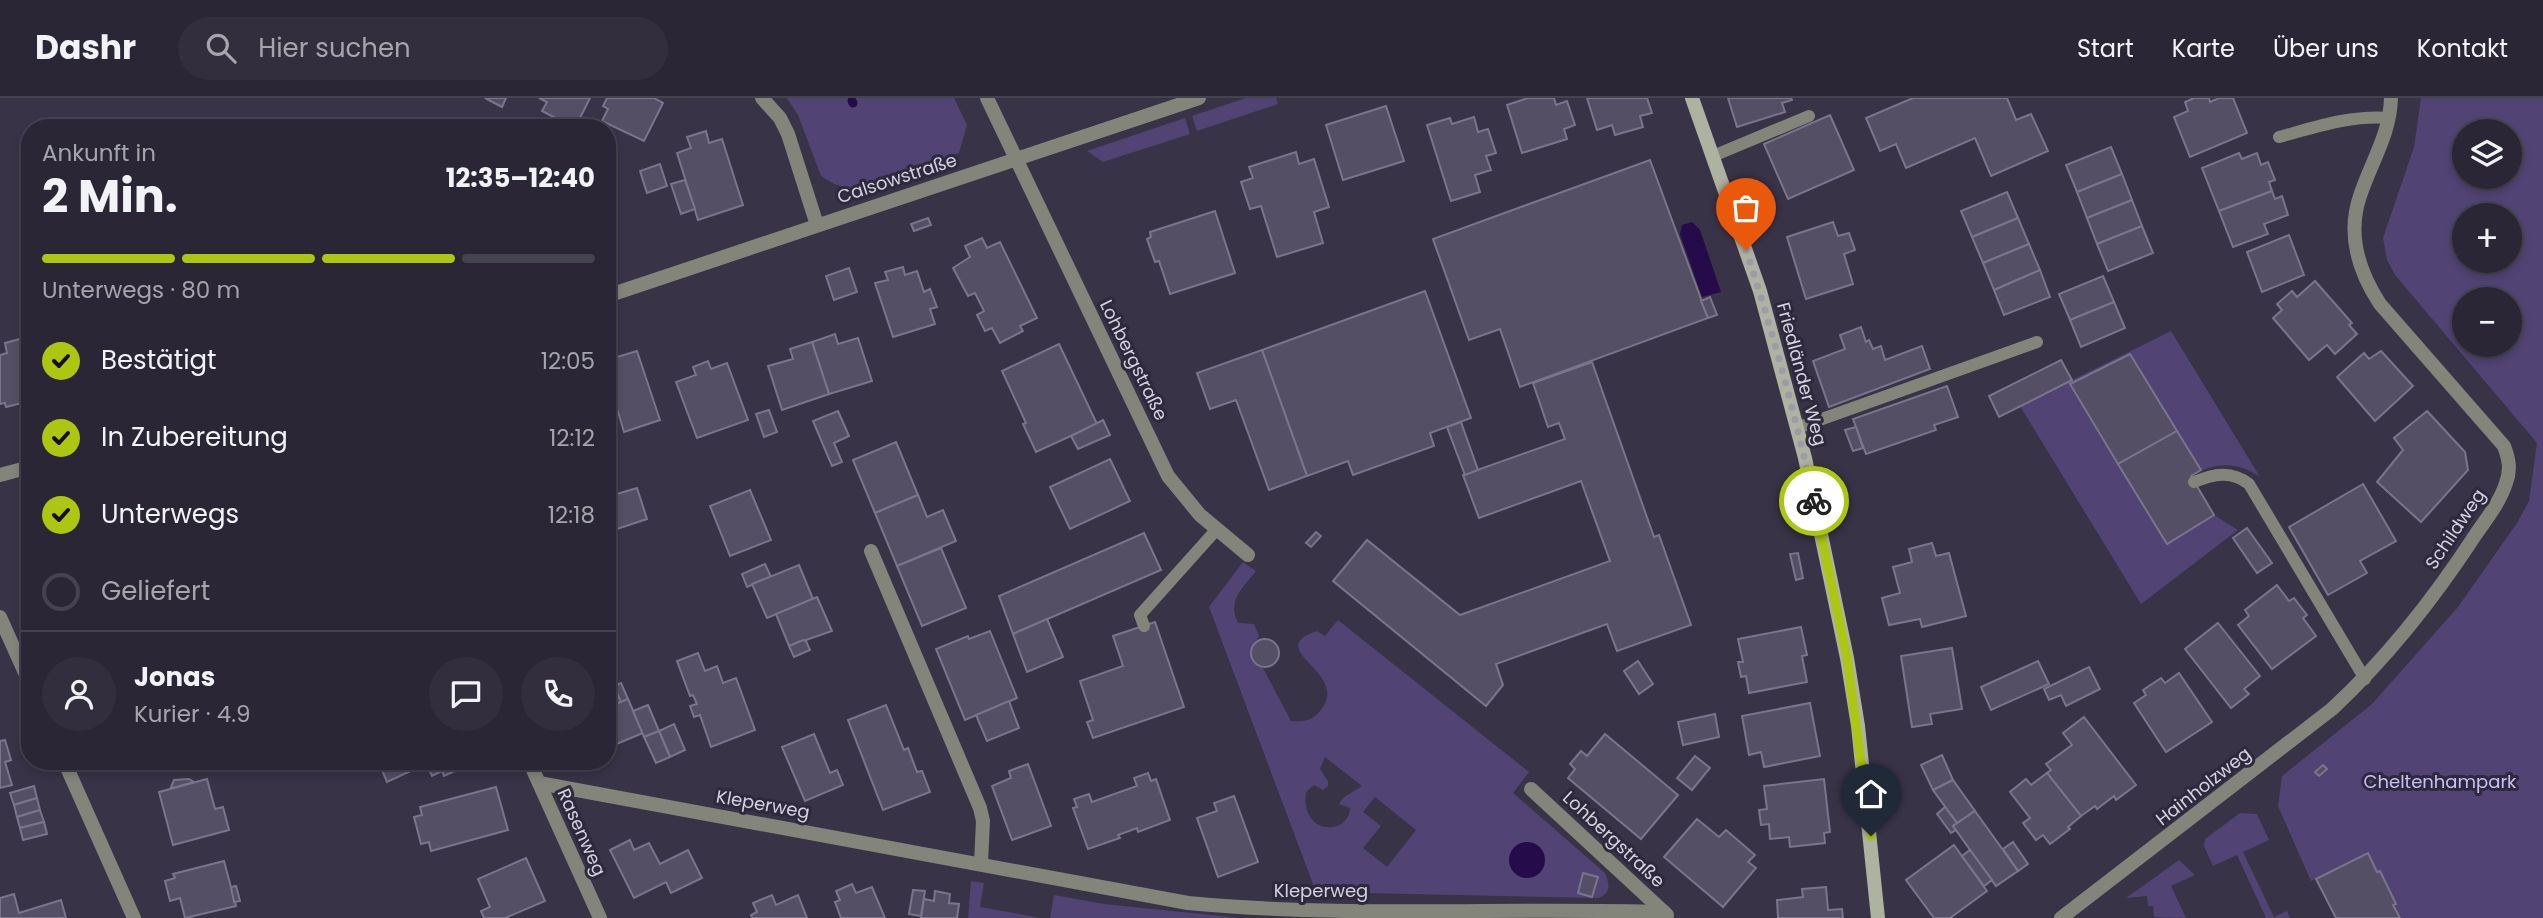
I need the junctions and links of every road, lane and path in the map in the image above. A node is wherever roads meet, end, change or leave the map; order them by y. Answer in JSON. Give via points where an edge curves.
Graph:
{"nodes":[{"id":1,"x":762,"y":98,"type":"edge"},
{"id":2,"x":987,"y":98,"type":"edge"},
{"id":3,"x":1199,"y":98,"type":"edge"},
{"id":4,"x":1692,"y":98,"type":"edge"},
{"id":5,"x":2391,"y":98,"type":"edge"},
{"id":6,"x":1810,"y":116,"type":"dead end"},
{"id":7,"x":2389,"y":118,"type":"junction"},
{"id":8,"x":2279,"y":137,"type":"dead end"},
{"id":9,"x":1713,"y":156,"type":"junction"},
{"id":10,"x":1016,"y":159,"type":"junction"},
{"id":11,"x":817,"y":225,"type":"junction"},
{"id":12,"x":616,"y":293,"type":"edge"},
{"id":13,"x":2037,"y":342,"type":"dead end"},
{"id":14,"x":1797,"y":428,"type":"junction"},
{"id":15,"x":21,"y":469,"type":"edge"},
{"id":16,"x":0,"y":475,"type":"edge"},
{"id":17,"x":2194,"y":482,"type":"dead end"},
{"id":18,"x":1217,"y":529,"type":"junction"},
{"id":19,"x":871,"y":551,"type":"dead end"},
{"id":20,"x":1248,"y":555,"type":"dead end"},
{"id":21,"x":0,"y":617,"type":"edge"},
{"id":22,"x":1144,"y":626,"type":"dead end"},
{"id":23,"x":21,"y":664,"type":"edge"},
{"id":24,"x":2365,"y":679,"type":"junction"},
{"id":25,"x":68,"y":770,"type":"edge"},
{"id":26,"x":533,"y":770,"type":"edge"},
{"id":27,"x":539,"y":783,"type":"junction"},
{"id":28,"x":1531,"y":789,"type":"dead end"},
{"id":29,"x":981,"y":863,"type":"junction"},
{"id":30,"x":1667,"y":915,"type":"edge"},
{"id":31,"x":134,"y":918,"type":"edge"},
{"id":32,"x":600,"y":918,"type":"edge"},
{"id":33,"x":1878,"y":918,"type":"edge"},
{"id":34,"x":2062,"y":918,"type":"edge"}],
"edges":[{"from":1,"to":11,"type":"street","via":[[788,134]]},
{"from":2,"to":10,"type":"street","name":"Lohbergstraße"},
{"from":3,"to":10,"type":"street","name":"Calsowstraße"},
{"from":4,"to":9,"type":"street","name":"Friedländer Weg"},
{"from":5,"to":7,"type":"street","name":"Schildweg"},
{"from":6,"to":9,"type":"lane"},
{"from":7,"to":8,"type":"lane","via":[[2346,118]]},
{"from":7,"to":24,"type":"street","name":"Schildweg","via":[[2355,217],[2359,264],[2380,304],[2497,436],[2510,461],[2500,498],[2448,576]]},
{"from":9,"to":14,"type":"street","name":"Friedländer Weg","via":[[1760,291]]},
{"from":10,"to":11,"type":"street","name":"Calsowstraße"},
{"from":10,"to":18,"type":"street","name":"Lohbergstraße","via":[[1168,476],[1200,516]]},
{"from":11,"to":12,"type":"street","name":"Calsowstraße"},
{"from":13,"to":14,"type":"lane"},
{"from":14,"to":33,"type":"street","name":"Friedländer Weg","via":[[1847,658]]},
{"from":15,"to":16,"type":"street"},
{"from":17,"to":24,"type":"lane","via":[[2230,474],[2249,484]]},
{"from":18,"to":20,"type":"street","name":"Lohbergstraße"},
{"from":18,"to":22,"type":"lane","via":[[1140,615]]},
{"from":19,"to":29,"type":"street","via":[[981,807]]},
{"from":21,"to":23,"type":"street"},
{"from":24,"to":34,"type":"street","name":"Hainholzweg","via":[[2279,752]]},
{"from":25,"to":31,"type":"street"},
{"from":26,"to":27,"type":"street","name":"Rasenweg"},
{"from":27,"to":29,"type":"street","name":"Kleperweg"},
{"from":27,"to":32,"type":"street","name":"Rasenweg"},
{"from":28,"to":30,"type":"street","name":"Lohbergstraße"},
{"from":29,"to":30,"type":"street","name":"Kleperweg","via":[[1188,903],[1254,909],[1589,910]]}]}
